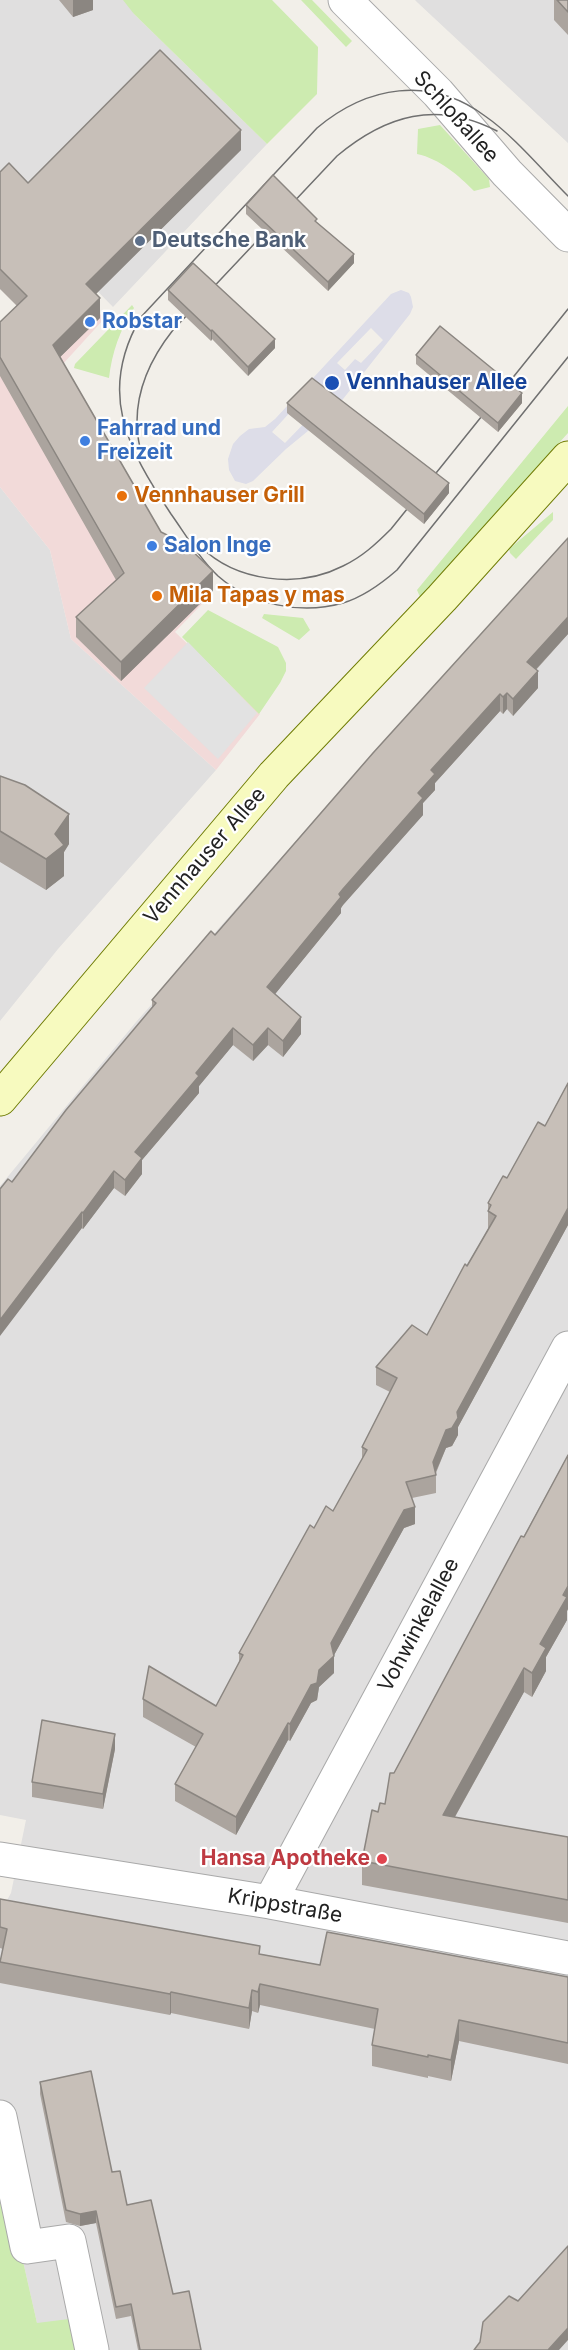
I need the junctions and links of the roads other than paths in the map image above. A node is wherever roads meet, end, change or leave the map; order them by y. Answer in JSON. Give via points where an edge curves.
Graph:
{"nodes":[{"id":1,"x":345,"y":0,"type":"edge"},
{"id":2,"x":568,"y":235,"type":"edge"},
{"id":3,"x":567,"y":462,"type":"edge"},
{"id":4,"x":0,"y":1099,"type":"edge"},
{"id":5,"x":568,"y":1348,"type":"edge"},
{"id":6,"x":1,"y":1859,"type":"edge"},
{"id":7,"x":270,"y":1902,"type":"junction"},
{"id":8,"x":568,"y":1958,"type":"edge"},
{"id":9,"x":0,"y":2117,"type":"edge"},
{"id":10,"x":92,"y":2350,"type":"edge"}],
"edges":[{"from":1,"to":2,"type":"street","name":"Schloßallee","via":[[438,93],[507,173]]},
{"from":3,"to":4,"type":"main road","name":"Vennhauser Allee","via":[[296,750]]},
{"from":5,"to":7,"type":"street","name":"Vohwinkelallee"},
{"from":6,"to":7,"type":"street","name":"Krippstraße"},
{"from":7,"to":8,"type":"street","name":"Krippstraße"},
{"from":9,"to":10,"type":"street","via":[[27,2247],[69,2241]]}]}
